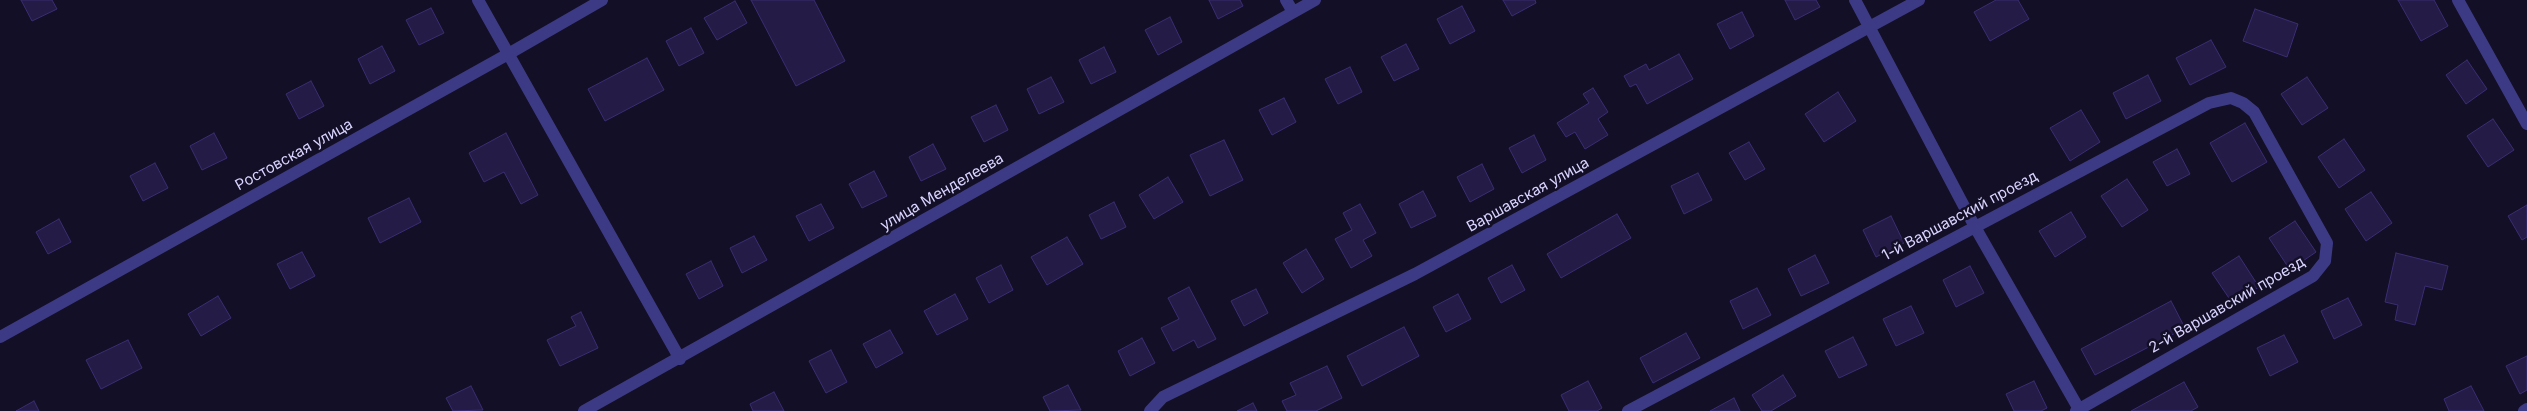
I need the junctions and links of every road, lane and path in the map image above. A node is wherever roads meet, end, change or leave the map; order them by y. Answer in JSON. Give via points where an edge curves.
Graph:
{"nodes":[{"id":1,"x":478,"y":0,"type":"edge"},
{"id":2,"x":602,"y":0,"type":"edge"},
{"id":3,"x":1286,"y":0,"type":"edge"},
{"id":4,"x":1316,"y":0,"type":"edge"},
{"id":5,"x":1855,"y":0,"type":"edge"},
{"id":6,"x":1919,"y":0,"type":"edge"},
{"id":7,"x":2458,"y":0,"type":"edge"},
{"id":8,"x":1293,"y":12,"type":"junction"},
{"id":9,"x":1870,"y":28,"type":"junction"},
{"id":10,"x":510,"y":54,"type":"junction"},
{"id":11,"x":2527,"y":124,"type":"edge"},
{"id":12,"x":2284,"y":166,"type":"joint"},
{"id":13,"x":1975,"y":227,"type":"junction"},
{"id":14,"x":0,"y":336,"type":"edge"},
{"id":15,"x":680,"y":359,"type":"junction"},
{"id":16,"x":2079,"y":410,"type":"edge"},
{"id":17,"x":584,"y":411,"type":"edge"},
{"id":18,"x":1150,"y":411,"type":"edge"},
{"id":19,"x":1628,"y":411,"type":"edge"}],
"edges":[{"from":1,"to":10,"type":"street"},
{"from":2,"to":10,"type":"street","name":"Ростовская улица"},
{"from":3,"to":8,"type":"street"},
{"from":4,"to":8,"type":"street","name":"улица Менделеева"},
{"from":5,"to":9,"type":"street"},
{"from":6,"to":9,"type":"street","name":"Варшавская улица"},
{"from":7,"to":11,"type":"street"},
{"from":8,"to":15,"type":"street","name":"улица Менделеева"},
{"from":9,"to":13,"type":"street"},
{"from":9,"to":18,"type":"street","name":"Варшавская улица","via":[[1415,274],[1163,397]]},
{"from":10,"to":14,"type":"street","name":"Ростовская улица"},
{"from":10,"to":15,"type":"street"},
{"from":12,"to":13,"type":"street","name":"1-й Варшавский проезд","via":[[2254,112],[2243,102],[2231,98],[2209,102]]},
{"from":12,"to":16,"type":"street","name":"2-й Варшавский проезд","via":[[2327,243],[2324,261],[2313,276]]},
{"from":13,"to":16,"type":"street"},
{"from":13,"to":19,"type":"street","name":"1-й Варшавский проезд"},
{"from":15,"to":17,"type":"street","name":"улица Менделеева"}]}
